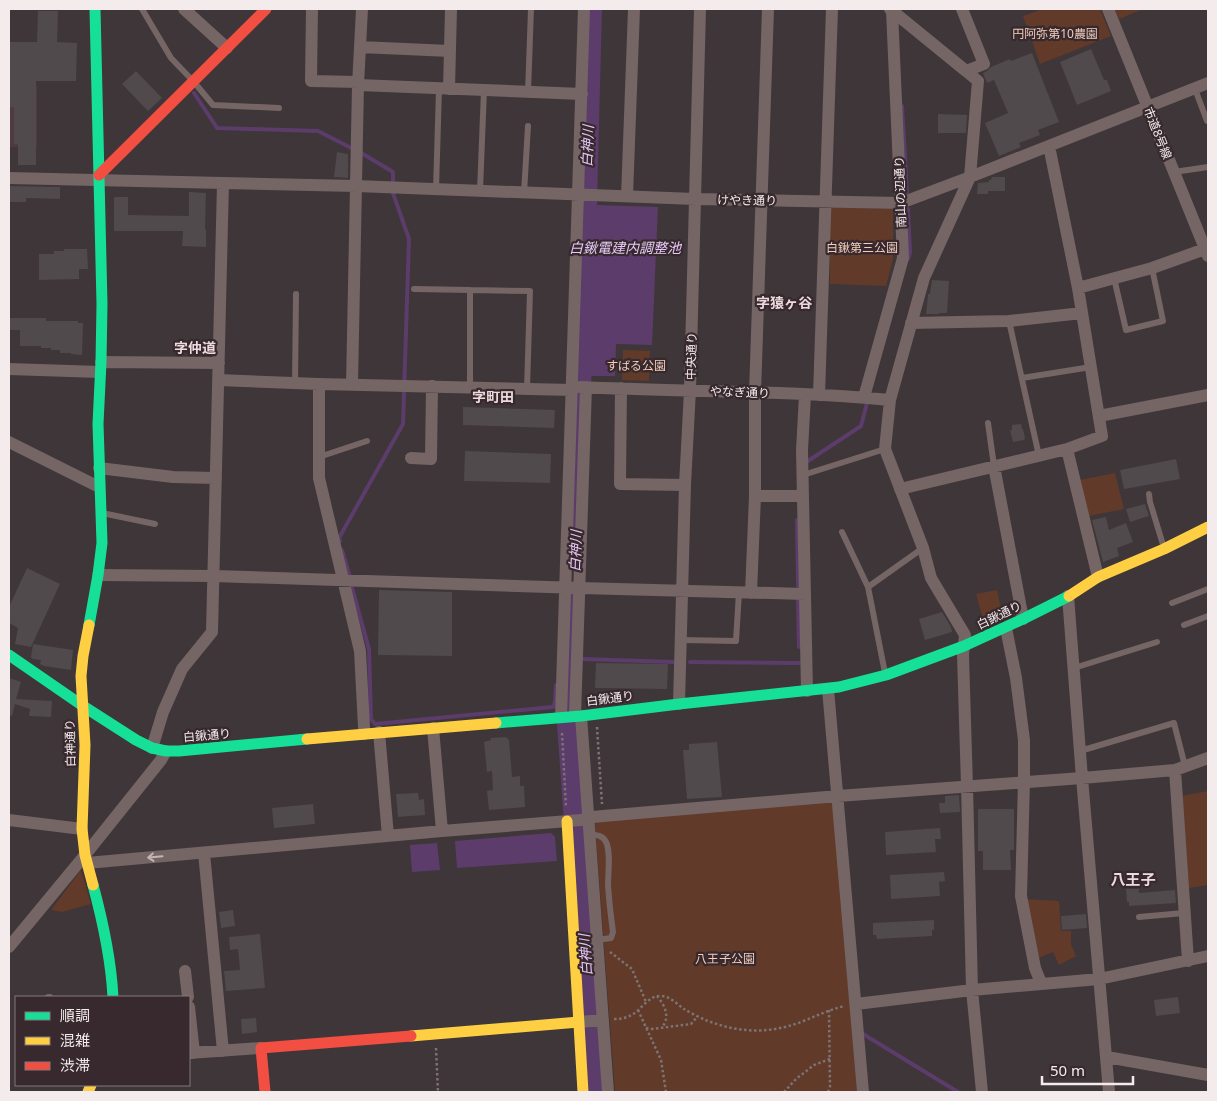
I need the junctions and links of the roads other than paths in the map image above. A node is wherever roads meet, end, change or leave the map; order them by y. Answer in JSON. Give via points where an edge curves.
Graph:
{"nodes":[{"id":1,"x":95,"y":9,"type":"edge"},
{"id":2,"x":142,"y":9,"type":"edge"},
{"id":3,"x":184,"y":9,"type":"edge"},
{"id":4,"x":266,"y":9,"type":"edge"},
{"id":5,"x":312,"y":9,"type":"edge"},
{"id":6,"x":362,"y":9,"type":"edge"},
{"id":7,"x":451,"y":9,"type":"edge"},
{"id":8,"x":531,"y":9,"type":"edge"},
{"id":9,"x":584,"y":9,"type":"edge"},
{"id":10,"x":634,"y":9,"type":"edge"},
{"id":11,"x":700,"y":9,"type":"edge"},
{"id":12,"x":768,"y":9,"type":"edge"},
{"id":13,"x":832,"y":9,"type":"edge"},
{"id":14,"x":962,"y":9,"type":"edge"},
{"id":15,"x":1108,"y":9,"type":"edge"},
{"id":16,"x":891,"y":10,"type":"edge"},
{"id":17,"x":227,"y":48,"type":"junction"},
{"id":18,"x":360,"y":48,"type":"junction"},
{"id":19,"x":450,"y":51,"type":"junction"},
{"id":20,"x":966,"y":71,"type":"junction"},
{"id":21,"x":194,"y":82,"type":"junction"},
{"id":22,"x":1208,"y":83,"type":"edge"},
{"id":23,"x":358,"y":84,"type":"junction"},
{"id":24,"x":444,"y":89,"type":"junction"},
{"id":25,"x":1195,"y":89,"type":"junction"},
{"id":26,"x":484,"y":90,"type":"junction"},
{"id":27,"x":528,"y":92,"type":"junction"},
{"id":28,"x":582,"y":94,"type":"junction"},
{"id":29,"x":279,"y":108,"type":"dead end"},
{"id":30,"x":1148,"y":108,"type":"junction"},
{"id":31,"x":1208,"y":121,"type":"edge"},
{"id":32,"x":528,"y":126,"type":"dead end"},
{"id":33,"x":1050,"y":146,"type":"junction"},
{"id":34,"x":1208,"y":168,"type":"edge"},
{"id":35,"x":1174,"y":172,"type":"junction"},
{"id":36,"x":99,"y":177,"type":"junction"},
{"id":37,"x":970,"y":177,"type":"junction"},
{"id":38,"x":9,"y":178,"type":"edge"},
{"id":39,"x":223,"y":183,"type":"junction"},
{"id":40,"x":356,"y":186,"type":"junction"},
{"id":41,"x":436,"y":190,"type":"junction"},
{"id":42,"x":480,"y":191,"type":"junction"},
{"id":43,"x":524,"y":193,"type":"junction"},
{"id":44,"x":584,"y":195,"type":"junction"},
{"id":45,"x":626,"y":196,"type":"junction"},
{"id":46,"x":695,"y":199,"type":"junction"},
{"id":47,"x":762,"y":200,"type":"junction"},
{"id":48,"x":825,"y":202,"type":"junction"},
{"id":49,"x":901,"y":203,"type":"junction"},
{"id":50,"x":1207,"y":254,"type":"edge"},
{"id":51,"x":1152,"y":268,"type":"junction"},
{"id":52,"x":1114,"y":278,"type":"junction"},
{"id":53,"x":1078,"y":288,"type":"junction"},
{"id":54,"x":414,"y":289,"type":"dead end"},
{"id":55,"x":470,"y":290,"type":"junction"},
{"id":56,"x":296,"y":294,"type":"dead end"},
{"id":57,"x":1082,"y":313,"type":"junction"},
{"id":58,"x":1009,"y":322,"type":"junction"},
{"id":59,"x":911,"y":323,"type":"junction"},
{"id":60,"x":219,"y":363,"type":"junction"},
{"id":61,"x":100,"y":367,"type":"junction"},
{"id":62,"x":1091,"y":367,"type":"junction"},
{"id":63,"x":9,"y":369,"type":"edge"},
{"id":64,"x":1022,"y":378,"type":"junction"},
{"id":65,"x":218,"y":380,"type":"junction"},
{"id":66,"x":295,"y":383,"type":"junction"},
{"id":67,"x":319,"y":384,"type":"junction"},
{"id":68,"x":352,"y":385,"type":"junction"},
{"id":69,"x":432,"y":386,"type":"junction"},
{"id":70,"x":470,"y":387,"type":"junction"},
{"id":71,"x":578,"y":387,"type":"junction"},
{"id":72,"x":527,"y":388,"type":"junction"},
{"id":73,"x":621,"y":388,"type":"junction"},
{"id":74,"x":690,"y":390,"type":"junction"},
{"id":75,"x":755,"y":393,"type":"junction"},
{"id":76,"x":805,"y":395,"type":"junction"},
{"id":77,"x":819,"y":395,"type":"junction"},
{"id":78,"x":1208,"y":396,"type":"edge"},
{"id":79,"x":864,"y":397,"type":"junction"},
{"id":80,"x":890,"y":400,"type":"junction"},
{"id":81,"x":1099,"y":416,"type":"junction"},
{"id":82,"x":988,"y":423,"type":"dead end"},
{"id":83,"x":367,"y":441,"type":"dead end"},
{"id":84,"x":9,"y":442,"type":"edge"},
{"id":85,"x":885,"y":449,"type":"junction"},
{"id":86,"x":1066,"y":449,"type":"junction"},
{"id":87,"x":1039,"y":456,"type":"junction"},
{"id":88,"x":319,"y":457,"type":"junction"},
{"id":89,"x":411,"y":458,"type":"dead end"},
{"id":90,"x":994,"y":466,"type":"junction"},
{"id":91,"x":99,"y":468,"type":"junction"},
{"id":92,"x":803,"y":475,"type":"junction"},
{"id":93,"x":216,"y":478,"type":"junction"},
{"id":94,"x":685,"y":485,"type":"junction"},
{"id":95,"x":99,"y":487,"type":"junction"},
{"id":96,"x":900,"y":489,"type":"junction"},
{"id":97,"x":1149,"y":494,"type":"dead end"},
{"id":98,"x":755,"y":496,"type":"junction"},
{"id":99,"x":803,"y":496,"type":"junction"},
{"id":100,"x":100,"y":512,"type":"junction"},
{"id":101,"x":155,"y":524,"type":"dead end"},
{"id":102,"x":1208,"y":530,"type":"edge"},
{"id":103,"x":842,"y":532,"type":"dead end"},
{"id":104,"x":923,"y":548,"type":"junction"},
{"id":105,"x":1164,"y":549,"type":"junction"},
{"id":106,"x":98,"y":575,"type":"junction"},
{"id":107,"x":214,"y":576,"type":"junction"},
{"id":108,"x":1098,"y":578,"type":"junction"},
{"id":109,"x":344,"y":580,"type":"junction"},
{"id":110,"x":868,"y":587,"type":"junction"},
{"id":111,"x":573,"y":588,"type":"junction"},
{"id":112,"x":1208,"y":589,"type":"edge"},
{"id":113,"x":682,"y":590,"type":"junction"},
{"id":114,"x":745,"y":592,"type":"junction"},
{"id":115,"x":805,"y":594,"type":"junction"},
{"id":116,"x":1068,"y":596,"type":"junction"},
{"id":117,"x":1172,"y":603,"type":"dead end"},
{"id":118,"x":1208,"y":616,"type":"edge"},
{"id":119,"x":1023,"y":619,"type":"junction"},
{"id":120,"x":1184,"y":625,"type":"dead end"},
{"id":121,"x":1006,"y":628,"type":"junction"},
{"id":122,"x":681,"y":640,"type":"junction"},
{"id":123,"x":1157,"y":642,"type":"dead end"},
{"id":124,"x":964,"y":646,"type":"junction"},
{"id":125,"x":9,"y":656,"type":"edge"},
{"id":126,"x":1074,"y":668,"type":"junction"},
{"id":127,"x":886,"y":675,"type":"junction"},
{"id":128,"x":828,"y":689,"type":"junction"},
{"id":129,"x":807,"y":691,"type":"junction"},
{"id":130,"x":679,"y":704,"type":"junction"},
{"id":131,"x":83,"y":706,"type":"junction"},
{"id":132,"x":571,"y":717,"type":"junction"},
{"id":133,"x":433,"y":728,"type":"junction"},
{"id":134,"x":378,"y":732,"type":"junction"},
{"id":135,"x":364,"y":734,"type":"junction"},
{"id":136,"x":152,"y":748,"type":"junction"},
{"id":137,"x":166,"y":751,"type":"junction"},
{"id":138,"x":1080,"y":751,"type":"junction"},
{"id":139,"x":1208,"y":758,"type":"edge"},
{"id":140,"x":1180,"y":768,"type":"junction"},
{"id":141,"x":1082,"y":778,"type":"junction"},
{"id":142,"x":1024,"y":781,"type":"junction"},
{"id":143,"x":968,"y":786,"type":"junction"},
{"id":144,"x":838,"y":796,"type":"junction"},
{"id":145,"x":9,"y":820,"type":"edge"},
{"id":146,"x":577,"y":820,"type":"junction"},
{"id":147,"x":82,"y":829,"type":"junction"},
{"id":148,"x":442,"y":831,"type":"junction"},
{"id":149,"x":388,"y":836,"type":"junction"},
{"id":150,"x":204,"y":853,"type":"junction"},
{"id":151,"x":86,"y":859,"type":"junction"},
{"id":152,"x":1184,"y":913,"type":"junction"},
{"id":153,"x":1139,"y":917,"type":"dead end"},
{"id":154,"x":9,"y":947,"type":"edge"},
{"id":155,"x":1208,"y":956,"type":"edge"},
{"id":156,"x":1188,"y":960,"type":"junction"},
{"id":157,"x":185,"y":971,"type":"dead end"},
{"id":158,"x":1099,"y":979,"type":"junction"},
{"id":159,"x":1041,"y":983,"type":"junction"},
{"id":160,"x":972,"y":990,"type":"junction"},
{"id":161,"x":113,"y":996,"type":"edge"},
{"id":162,"x":188,"y":996,"type":"edge"},
{"id":163,"x":856,"y":1004,"type":"junction"},
{"id":164,"x":590,"y":1021,"type":"junction"},
{"id":165,"x":190,"y":1030,"type":"edge"},
{"id":166,"x":261,"y":1048,"type":"junction"},
{"id":167,"x":223,"y":1051,"type":"junction"},
{"id":168,"x":191,"y":1053,"type":"edge"},
{"id":169,"x":1106,"y":1056,"type":"junction"},
{"id":170,"x":1208,"y":1075,"type":"edge"},
{"id":171,"x":265,"y":1092,"type":"edge"},
{"id":172,"x":584,"y":1092,"type":"edge"},
{"id":173,"x":608,"y":1092,"type":"edge"},
{"id":174,"x":863,"y":1092,"type":"edge"},
{"id":175,"x":982,"y":1092,"type":"edge"},
{"id":176,"x":1110,"y":1092,"type":"edge"}],
"edges":[{"from":1,"to":36,"type":"street","name":"白神通り"},
{"from":2,"to":21,"type":"lane","via":[[171,58]]},
{"from":3,"to":17,"type":"street"},
{"from":4,"to":17,"type":"street"},
{"from":5,"to":23,"type":"street","via":[[311,81]]},
{"from":6,"to":18,"type":"street"},
{"from":7,"to":19,"type":"street"},
{"from":8,"to":27,"type":"lane"},
{"from":9,"to":28,"type":"street"},
{"from":10,"to":45,"type":"street"},
{"from":11,"to":46,"type":"street","name":"中央通り"},
{"from":12,"to":47,"type":"street"},
{"from":13,"to":48,"type":"street"},
{"from":14,"to":20,"type":"street","via":[[984,64]]},
{"from":15,"to":30,"type":"street","name":"市道8号線"},
{"from":16,"to":20,"type":"street"},
{"from":16,"to":49,"type":"street","name":"南山の辺通り"},
{"from":17,"to":21,"type":"street"},
{"from":18,"to":19,"type":"street"},
{"from":18,"to":23,"type":"street"},
{"from":19,"to":24,"type":"street"},
{"from":20,"to":37,"type":"street","via":[[978,81]]},
{"from":21,"to":29,"type":"lane","via":[[213,105]]},
{"from":21,"to":36,"type":"street"},
{"from":22,"to":25,"type":"street"},
{"from":23,"to":24,"type":"street"},
{"from":23,"to":40,"type":"street"},
{"from":24,"to":26,"type":"street"},
{"from":24,"to":41,"type":"lane"},
{"from":25,"to":30,"type":"street"},
{"from":25,"to":31,"type":"lane"},
{"from":26,"to":27,"type":"street"},
{"from":26,"to":42,"type":"lane"},
{"from":27,"to":28,"type":"street"},
{"from":28,"to":44,"type":"street"},
{"from":30,"to":33,"type":"street"},
{"from":30,"to":35,"type":"street","name":"市道8号線"},
{"from":32,"to":43,"type":"lane"},
{"from":33,"to":37,"type":"street"},
{"from":33,"to":53,"type":"street"},
{"from":34,"to":35,"type":"lane"},
{"from":35,"to":50,"type":"street","name":"市道8号線"},
{"from":36,"to":38,"type":"street","name":"けやき通り"},
{"from":36,"to":39,"type":"street","name":"けやき通り"},
{"from":36,"to":61,"type":"street","name":"白神通り"},
{"from":37,"to":49,"type":"street"},
{"from":37,"to":59,"type":"street","via":[[924,278]]},
{"from":39,"to":40,"type":"street","name":"けやき通り"},
{"from":39,"to":60,"type":"street"},
{"from":40,"to":41,"type":"street","name":"けやき通り"},
{"from":40,"to":68,"type":"street"},
{"from":41,"to":42,"type":"street","name":"けやき通り"},
{"from":42,"to":43,"type":"street","name":"けやき通り"},
{"from":43,"to":44,"type":"street","name":"けやき通り"},
{"from":44,"to":45,"type":"street","name":"けやき通り"},
{"from":44,"to":71,"type":"street"},
{"from":45,"to":46,"type":"street","name":"けやき通り"},
{"from":46,"to":47,"type":"street","name":"けやき通り"},
{"from":46,"to":74,"type":"street","name":"中央通り"},
{"from":47,"to":48,"type":"street","name":"けやき通り"},
{"from":47,"to":75,"type":"street"},
{"from":48,"to":49,"type":"street","name":"けやき通り"},
{"from":48,"to":77,"type":"street"},
{"from":49,"to":79,"type":"street","name":"南山の辺通り","via":[[903,258]]},
{"from":50,"to":51,"type":"street"},
{"from":51,"to":52,"type":"street"},
{"from":51,"to":52,"type":"lane","via":[[1163,322],[1126,330]]},
{"from":52,"to":53,"type":"street"},
{"from":53,"to":57,"type":"street"},
{"from":54,"to":55,"type":"lane"},
{"from":55,"to":70,"type":"lane"},
{"from":55,"to":72,"type":"lane","via":[[530,291]]},
{"from":56,"to":66,"type":"lane"},
{"from":57,"to":58,"type":"street"},
{"from":57,"to":62,"type":"street"},
{"from":58,"to":59,"type":"street"},
{"from":58,"to":64,"type":"lane"},
{"from":59,"to":80,"type":"street"},
{"from":60,"to":61,"type":"street"},
{"from":60,"to":65,"type":"street"},
{"from":61,"to":63,"type":"street"},
{"from":61,"to":91,"type":"street","name":"白神通り"},
{"from":62,"to":64,"type":"lane"},
{"from":62,"to":81,"type":"street"},
{"from":64,"to":87,"type":"lane"},
{"from":65,"to":66,"type":"street","name":"やなぎ通り"},
{"from":65,"to":93,"type":"street"},
{"from":66,"to":67,"type":"street","name":"やなぎ通り"},
{"from":67,"to":68,"type":"street","name":"やなぎ通り"},
{"from":67,"to":88,"type":"street"},
{"from":68,"to":69,"type":"street","name":"やなぎ通り"},
{"from":69,"to":70,"type":"street","name":"やなぎ通り"},
{"from":69,"to":89,"type":"street","via":[[431,459]]},
{"from":70,"to":72,"type":"street","name":"やなぎ通り"},
{"from":71,"to":72,"type":"street","name":"やなぎ通り"},
{"from":71,"to":73,"type":"street","name":"やなぎ通り"},
{"from":71,"to":111,"type":"street"},
{"from":73,"to":74,"type":"street","name":"やなぎ通り"},
{"from":73,"to":94,"type":"street","via":[[620,484]]},
{"from":74,"to":75,"type":"street","name":"やなぎ通り"},
{"from":74,"to":94,"type":"street","name":"中央通り"},
{"from":75,"to":76,"type":"street","name":"やなぎ通り"},
{"from":75,"to":98,"type":"street"},
{"from":76,"to":77,"type":"street","name":"やなぎ通り"},
{"from":76,"to":92,"type":"street"},
{"from":77,"to":79,"type":"street","name":"やなぎ通り"},
{"from":78,"to":81,"type":"street"},
{"from":79,"to":80,"type":"street","name":"やなぎ通り"},
{"from":80,"to":85,"type":"street"},
{"from":81,"to":86,"type":"street","via":[[1102,436]]},
{"from":82,"to":90,"type":"lane"},
{"from":83,"to":88,"type":"lane"},
{"from":84,"to":95,"type":"street"},
{"from":85,"to":92,"type":"lane"},
{"from":85,"to":96,"type":"street"},
{"from":86,"to":87,"type":"street"},
{"from":86,"to":108,"type":"street"},
{"from":87,"to":90,"type":"street"},
{"from":88,"to":109,"type":"street","via":[[319,478]]},
{"from":90,"to":96,"type":"street"},
{"from":90,"to":119,"type":"street"},
{"from":91,"to":93,"type":"street","via":[[173,477]]},
{"from":91,"to":95,"type":"street","name":"白神通り"},
{"from":92,"to":99,"type":"street"},
{"from":93,"to":107,"type":"street"},
{"from":94,"to":113,"type":"street","name":"中央通り"},
{"from":95,"to":100,"type":"street","name":"白神通り"},
{"from":96,"to":104,"type":"street"},
{"from":97,"to":105,"type":"lane"},
{"from":98,"to":99,"type":"street"},
{"from":98,"to":114,"type":"street"},
{"from":99,"to":115,"type":"street"},
{"from":100,"to":101,"type":"lane"},
{"from":100,"to":106,"type":"street","name":"白神通り","via":[[102,543]]},
{"from":102,"to":105,"type":"street","name":"白鍬通り"},
{"from":103,"to":110,"type":"lane"},
{"from":104,"to":110,"type":"lane"},
{"from":104,"to":124,"type":"street","via":[[932,578],[965,635]]},
{"from":105,"to":108,"type":"street","name":"白鍬通り"},
{"from":106,"to":107,"type":"street"},
{"from":106,"to":131,"type":"street","name":"白神通り","via":[[83,656]]},
{"from":107,"to":109,"type":"street"},
{"from":107,"to":136,"type":"street","via":[[212,632],[182,669]]},
{"from":108,"to":116,"type":"street","name":"白鍬通り"},
{"from":109,"to":111,"type":"street"},
{"from":109,"to":135,"type":"street","via":[[360,651]]},
{"from":110,"to":127,"type":"lane"},
{"from":111,"to":113,"type":"street"},
{"from":111,"to":132,"type":"street"},
{"from":112,"to":117,"type":"lane"},
{"from":113,"to":114,"type":"street"},
{"from":113,"to":122,"type":"street","name":"中央通り"},
{"from":114,"to":115,"type":"street"},
{"from":114,"to":122,"type":"lane","via":[[736,641]]},
{"from":115,"to":129,"type":"street"},
{"from":116,"to":119,"type":"street","name":"白鍬通り"},
{"from":116,"to":126,"type":"street"},
{"from":118,"to":120,"type":"lane"},
{"from":119,"to":121,"type":"street","name":"白鍬通り"},
{"from":121,"to":124,"type":"street","name":"白鍬通り"},
{"from":121,"to":142,"type":"street","via":[[1018,686],[1024,740]]},
{"from":122,"to":130,"type":"street","name":"中央通り"},
{"from":123,"to":126,"type":"lane"},
{"from":124,"to":127,"type":"street","name":"白鍬通り"},
{"from":124,"to":143,"type":"street"},
{"from":125,"to":131,"type":"street","name":"白鍬通り"},
{"from":126,"to":138,"type":"street"},
{"from":127,"to":128,"type":"street","name":"白鍬通り"},
{"from":128,"to":129,"type":"street","name":"白鍬通り"},
{"from":128,"to":144,"type":"street"},
{"from":129,"to":130,"type":"street","name":"白鍬通り"},
{"from":130,"to":132,"type":"street","name":"白鍬通り"},
{"from":131,"to":136,"type":"street","name":"白鍬通り"},
{"from":131,"to":147,"type":"street","name":"白神通り"},
{"from":132,"to":133,"type":"street","name":"白鍬通り"},
{"from":132,"to":146,"type":"street"},
{"from":133,"to":134,"type":"street","name":"白鍬通り"},
{"from":133,"to":148,"type":"street"},
{"from":134,"to":135,"type":"street","name":"白鍬通り"},
{"from":134,"to":149,"type":"street"},
{"from":135,"to":137,"type":"street","name":"白鍬通り"},
{"from":136,"to":137,"type":"street","name":"白鍬通り"},
{"from":137,"to":151,"type":"street"},
{"from":138,"to":140,"type":"lane","via":[[1174,723]]},
{"from":138,"to":141,"type":"street"},
{"from":139,"to":140,"type":"street"},
{"from":140,"to":141,"type":"street"},
{"from":140,"to":152,"type":"street"},
{"from":141,"to":142,"type":"street"},
{"from":141,"to":158,"type":"street"},
{"from":142,"to":143,"type":"street"},
{"from":142,"to":159,"type":"street","via":[[1021,896]]},
{"from":143,"to":144,"type":"street"},
{"from":143,"to":160,"type":"street"},
{"from":144,"to":146,"type":"street"},
{"from":144,"to":163,"type":"street"},
{"from":145,"to":147,"type":"street"},
{"from":146,"to":148,"type":"street"},
{"from":146,"to":164,"type":"street"},
{"from":146,"to":164,"type":"street","via":[[590,834],[598,944]]},
{"from":147,"to":151,"type":"street","name":"白神通り"},
{"from":148,"to":149,"type":"street"},
{"from":149,"to":150,"type":"street"},
{"from":150,"to":151,"type":"street","one_way":true},
{"from":150,"to":167,"type":"street"},
{"from":151,"to":154,"type":"street"},
{"from":151,"to":161,"type":"street","name":"白神通り","via":[[104,923]]},
{"from":152,"to":153,"type":"lane"},
{"from":152,"to":156,"type":"street"},
{"from":155,"to":156,"type":"street"},
{"from":156,"to":158,"type":"street"},
{"from":157,"to":162,"type":"street"},
{"from":158,"to":159,"type":"street"},
{"from":158,"to":169,"type":"street"},
{"from":159,"to":160,"type":"street"},
{"from":160,"to":163,"type":"street"},
{"from":160,"to":175,"type":"street"},
{"from":163,"to":174,"type":"street"},
{"from":164,"to":166,"type":"street"},
{"from":164,"to":172,"type":"street"},
{"from":164,"to":173,"type":"street"},
{"from":165,"to":168,"type":"street"},
{"from":166,"to":167,"type":"street"},
{"from":166,"to":171,"type":"street"},
{"from":167,"to":168,"type":"street"},
{"from":169,"to":170,"type":"street"},
{"from":169,"to":176,"type":"street"}]}
